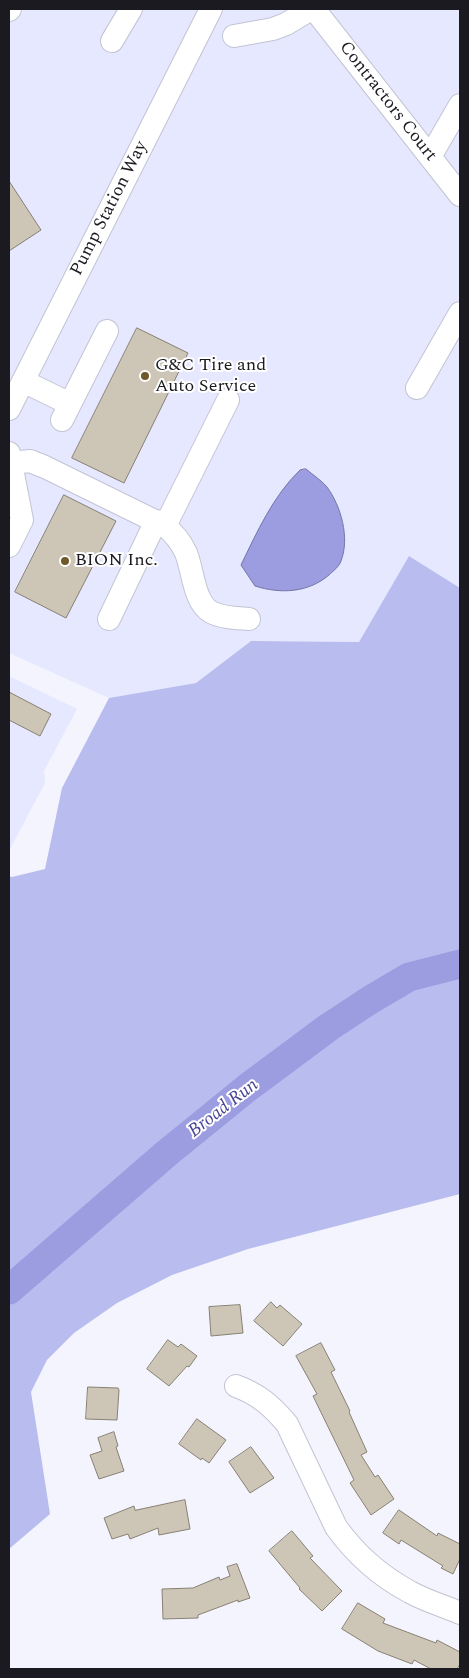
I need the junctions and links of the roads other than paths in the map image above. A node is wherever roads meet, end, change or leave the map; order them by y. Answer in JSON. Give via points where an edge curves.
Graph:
{"nodes":[{"id":1,"x":131,"y":9,"type":"edge"},
{"id":2,"x":211,"y":9,"type":"edge"},
{"id":3,"x":312,"y":9,"type":"edge"},
{"id":4,"x":234,"y":36,"type":"dead end"},
{"id":5,"x":112,"y":41,"type":"dead end"},
{"id":6,"x":460,"y":105,"type":"edge"},
{"id":7,"x":430,"y":157,"type":"junction"},
{"id":8,"x":460,"y":195,"type":"edge"},
{"id":9,"x":460,"y":314,"type":"edge"},
{"id":10,"x":107,"y":331,"type":"dead end"},
{"id":11,"x":23,"y":381,"type":"junction"},
{"id":12,"x":417,"y":388,"type":"dead end"},
{"id":13,"x":228,"y":400,"type":"dead end"},
{"id":14,"x":9,"y":409,"type":"edge"},
{"id":15,"x":10,"y":458,"type":"edge"},
{"id":16,"x":161,"y":524,"type":"junction"},
{"id":17,"x":9,"y":546,"type":"edge"},
{"id":18,"x":109,"y":619,"type":"dead end"},
{"id":19,"x":249,"y":619,"type":"dead end"},
{"id":20,"x":236,"y":1386,"type":"dead end"},
{"id":21,"x":460,"y":1613,"type":"edge"}],
"edges":[{"from":1,"to":5,"type":"street"},
{"from":2,"to":11,"type":"street","name":"Pump Station Way"},
{"from":3,"to":4,"type":"street","via":[[273,29]]},
{"from":3,"to":7,"type":"street","name":"Contractors Court"},
{"from":6,"to":7,"type":"street"},
{"from":7,"to":8,"type":"street","name":"Contractors Court"},
{"from":9,"to":12,"type":"street"},
{"from":10,"to":11,"type":"street","via":[[66,412]]},
{"from":11,"to":14,"type":"street","name":"Pump Station Way"},
{"from":13,"to":16,"type":"street"},
{"from":15,"to":16,"type":"street","via":[[45,466]]},
{"from":15,"to":17,"type":"street","via":[[22,520]]},
{"from":16,"to":18,"type":"street"},
{"from":16,"to":19,"type":"street","via":[[180,542],[187,555],[203,606],[220,615]]},
{"from":20,"to":21,"type":"street","via":[[263,1399],[287,1424],[336,1527],[347,1542],[389,1580]]}]}
